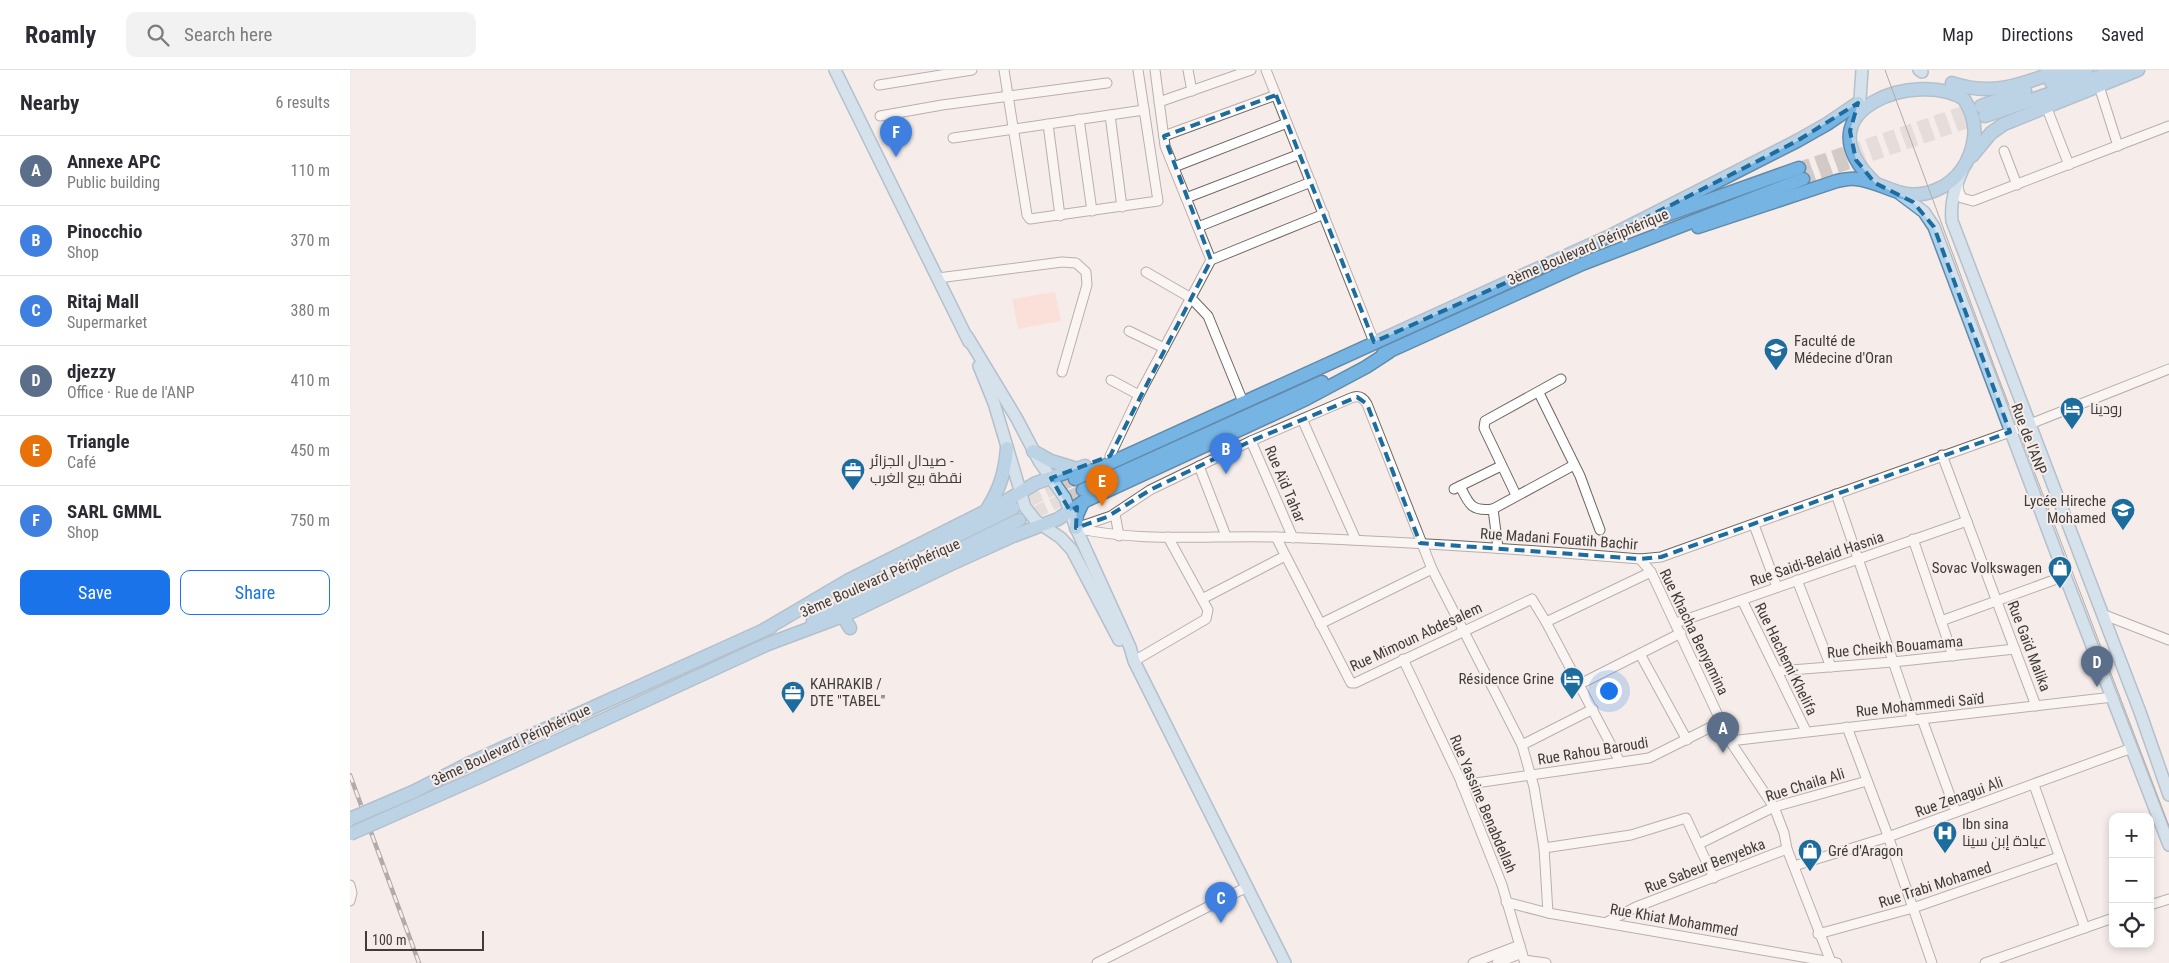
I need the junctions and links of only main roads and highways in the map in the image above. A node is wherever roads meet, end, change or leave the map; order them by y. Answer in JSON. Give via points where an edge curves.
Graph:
{"nodes":[{"id":1,"x":835,"y":70,"type":"edge"},
{"id":2,"x":1862,"y":70,"type":"edge"},
{"id":3,"x":2058,"y":70,"type":"edge"},
{"id":4,"x":2086,"y":70,"type":"edge"},
{"id":5,"x":2119,"y":70,"type":"edge"},
{"id":6,"x":2138,"y":70,"type":"edge"},
{"id":7,"x":1920,"y":71,"type":"edge"},
{"id":8,"x":1904,"y":72,"type":"dead end"},
{"id":9,"x":1941,"y":78,"type":"junction"},
{"id":10,"x":1872,"y":86,"type":"dead end"},
{"id":11,"x":1859,"y":101,"type":"junction"},
{"id":12,"x":1963,"y":170,"type":"junction"},
{"id":13,"x":1875,"y":183,"type":"junction"},
{"id":14,"x":1900,"y":194,"type":"junction"},
{"id":15,"x":1612,"y":235,"type":"junction"},
{"id":16,"x":1582,"y":264,"type":"junction"},
{"id":17,"x":967,"y":336,"type":"junction"},
{"id":18,"x":1334,"y":361,"type":"junction"},
{"id":19,"x":1007,"y":448,"type":"junction"},
{"id":20,"x":1033,"y":451,"type":"junction"},
{"id":21,"x":1076,"y":474,"type":"junction"},
{"id":22,"x":1051,"y":478,"type":"junction"},
{"id":23,"x":1020,"y":493,"type":"junction"},
{"id":24,"x":1083,"y":496,"type":"junction"},
{"id":25,"x":985,"y":511,"type":"junction"},
{"id":26,"x":1070,"y":511,"type":"junction"},
{"id":27,"x":1042,"y":525,"type":"junction"},
{"id":28,"x":1076,"y":528,"type":"junction"},
{"id":29,"x":843,"y":616,"type":"junction"},
{"id":30,"x":850,"y":628,"type":"dead end"},
{"id":31,"x":764,"y":630,"type":"junction"},
{"id":32,"x":768,"y":644,"type":"junction"},
{"id":33,"x":1134,"y":661,"type":"junction"},
{"id":34,"x":2169,"y":795,"type":"edge"},
{"id":35,"x":350,"y":819,"type":"edge"},
{"id":36,"x":350,"y":834,"type":"edge"},
{"id":37,"x":2169,"y":845,"type":"edge"},
{"id":38,"x":1285,"y":963,"type":"edge"}],
"edges":[{"from":1,"to":17,"type":"main road"},
{"from":2,"to":11,"type":"main road"},
{"from":3,"to":9,"type":"highway","via":[[2013,87],[1986,90],[1967,88]]},
{"from":4,"to":5,"type":"highway","via":[[1983,111]]},
{"from":6,"to":12,"type":"highway","via":[[2004,124],[1991,133]]},
{"from":7,"to":8,"type":"highway"},
{"from":7,"to":9,"type":"highway"},
{"from":9,"to":12,"type":"highway","via":[[1962,96],[1973,121],[1974,142]]},
{"from":10,"to":11,"type":"highway"},
{"from":11,"to":13,"type":"highway","via":[[1852,116],[1851,146],[1856,160]]},
{"from":11,"to":15,"type":"highway","via":[[1797,141]]},
{"from":12,"to":14,"type":"highway","via":[[1936,190]]},
{"from":12,"to":34,"type":"main road","name":"Rue de l'ANP","via":[[1953,192],[1952,221]]},
{"from":13,"to":14,"type":"highway"},
{"from":13,"to":16,"type":"highway","via":[[1854,178],[1837,182]]},
{"from":14,"to":37,"type":"main road","name":"Rue de l'ANP","via":[[1924,212],[1934,227],[2014,430],[2065,576]]},
{"from":15,"to":16,"type":"highway","name":"3ème Boulevard Périphérique","via":[[1801,173]]},
{"from":15,"to":18,"type":"highway"},
{"from":16,"to":24,"type":"highway","name":"3ème Boulevard Périphérique","via":[[1389,352],[1322,391]]},
{"from":17,"to":19,"type":"main road","via":[[994,404]]},
{"from":17,"to":20,"type":"main road","via":[[1009,404]]},
{"from":18,"to":21,"type":"highway"},
{"from":18,"to":21,"type":"highway","via":[[1241,397]]},
{"from":19,"to":23,"type":"main road"},
{"from":19,"to":25,"type":"highway","via":[[1001,485]]},
{"from":20,"to":21,"type":"highway"},
{"from":20,"to":22,"type":"main road"},
{"from":21,"to":22,"type":"highway"},
{"from":22,"to":23,"type":"highway"},
{"from":22,"to":26,"type":"main road","via":[[1062,491]]},
{"from":23,"to":25,"type":"highway"},
{"from":23,"to":27,"type":"main road","via":[[1028,512]]},
{"from":24,"to":26,"type":"highway","name":"3ème Boulevard Périphérique"},
{"from":24,"to":28,"type":"highway"},
{"from":25,"to":31,"type":"highway","via":[[849,580]]},
{"from":26,"to":27,"type":"highway","name":"3ème Boulevard Périphérique"},
{"from":26,"to":28,"type":"main road"},
{"from":27,"to":29,"type":"highway","name":"3ème Boulevard Périphérique","via":[[950,564]]},
{"from":27,"to":33,"type":"main road","via":[[1072,550],[1124,649]]},
{"from":28,"to":33,"type":"main road"},
{"from":29,"to":30,"type":"highway"},
{"from":29,"to":32,"type":"highway","name":"3ème Boulevard Périphérique"},
{"from":31,"to":32,"type":"highway","via":[[1016,514]]},
{"from":31,"to":35,"type":"highway","bridge":true},
{"from":32,"to":36,"type":"highway","name":"3ème Boulevard Périphérique","bridge":true},
{"from":33,"to":38,"type":"main road"}]}
